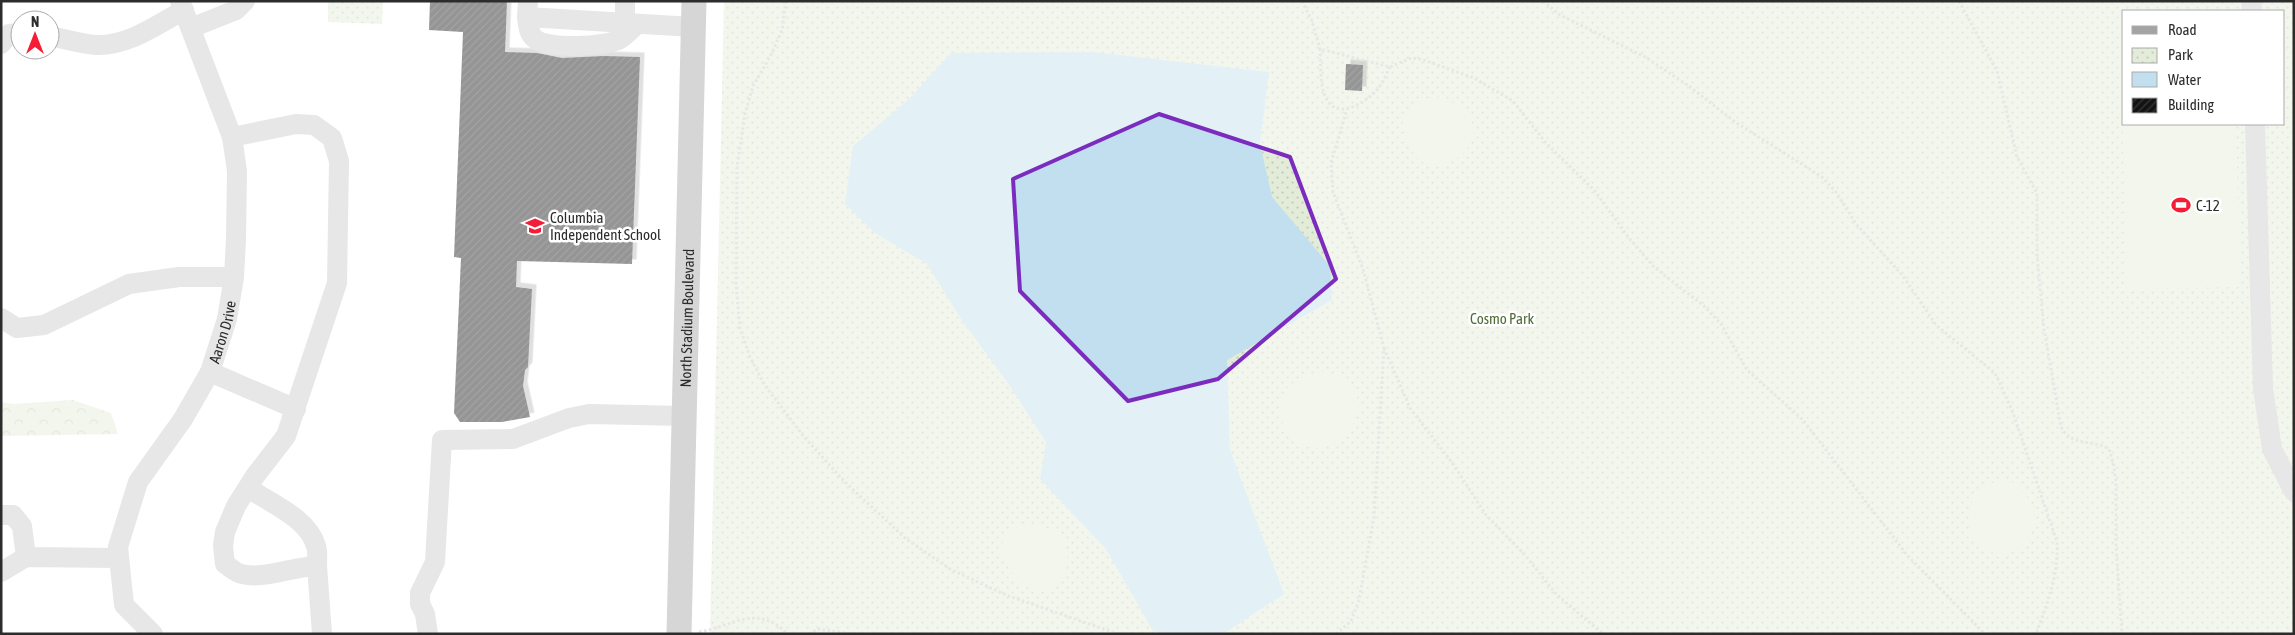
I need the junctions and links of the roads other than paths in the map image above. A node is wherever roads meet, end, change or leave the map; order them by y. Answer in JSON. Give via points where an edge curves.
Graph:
{"nodes":[{"id":1,"x":244,"y":1,"type":"edge"},
{"id":2,"x":626,"y":1,"type":"edge"},
{"id":3,"x":694,"y":1,"type":"edge"},
{"id":4,"x":182,"y":6,"type":"edge"},
{"id":5,"x":527,"y":9,"type":"edge"},
{"id":6,"x":631,"y":23,"type":"junction"},
{"id":7,"x":693,"y":27,"type":"junction"},
{"id":8,"x":192,"y":28,"type":"junction"},
{"id":9,"x":10,"y":34,"type":"edge"},
{"id":10,"x":60,"y":38,"type":"edge"},
{"id":11,"x":1,"y":44,"type":"edge"},
{"id":12,"x":2255,"y":125,"type":"edge"},
{"id":13,"x":232,"y":137,"type":"junction"},
{"id":14,"x":234,"y":277,"type":"junction"},
{"id":15,"x":1,"y":318,"type":"edge"},
{"id":16,"x":210,"y":372,"type":"junction"},
{"id":17,"x":296,"y":409,"type":"junction"},
{"id":18,"x":685,"y":416,"type":"junction"},
{"id":19,"x":248,"y":488,"type":"junction"},
{"id":20,"x":2294,"y":492,"type":"edge"},
{"id":21,"x":1,"y":515,"type":"edge"},
{"id":22,"x":26,"y":557,"type":"junction"},
{"id":23,"x":119,"y":558,"type":"junction"},
{"id":24,"x":317,"y":566,"type":"junction"},
{"id":25,"x":1,"y":572,"type":"edge"},
{"id":26,"x":149,"y":632,"type":"edge"},
{"id":27,"x":679,"y":632,"type":"edge"},
{"id":28,"x":322,"y":634,"type":"edge"},
{"id":29,"x":428,"y":634,"type":"edge"}],
"edges":[{"from":1,"to":8,"type":"street","via":[[236,10]]},
{"from":2,"to":6,"type":"street"},
{"from":3,"to":7,"type":"main road","name":"North Stadium Boulevard"},
{"from":4,"to":8,"type":"street","name":"Aaron Drive"},
{"from":4,"to":10,"type":"street","via":[[140,35],[118,43],[95,45]]},
{"from":5,"to":6,"type":"street"},
{"from":5,"to":6,"type":"street","via":[[528,29],[535,40],[549,45],[601,45],[620,39]]},
{"from":6,"to":7,"type":"street"},
{"from":7,"to":18,"type":"main road","name":"North Stadium Boulevard"},
{"from":8,"to":13,"type":"street","name":"Aaron Drive"},
{"from":9,"to":11,"type":"street"},
{"from":12,"to":20,"type":"street","via":[[2263,389],[2272,449]]},
{"from":13,"to":14,"type":"street","name":"Aaron Drive","via":[[237,171]]},
{"from":13,"to":17,"type":"street","via":[[296,124],[314,125],[332,138],[339,161],[337,283]]},
{"from":14,"to":15,"type":"street","via":[[179,277],[129,284],[44,325],[17,328]]},
{"from":14,"to":16,"type":"street","name":"Aaron Drive","via":[[227,319]]},
{"from":16,"to":17,"type":"street"},
{"from":16,"to":23,"type":"street","name":"Aaron Drive","via":[[183,419],[138,482],[118,547]]},
{"from":17,"to":19,"type":"street","via":[[286,436]]},
{"from":18,"to":27,"type":"main road","name":"North Stadium Boulevard"},
{"from":18,"to":29,"type":"street","via":[[589,414],[512,439],[442,440],[435,562],[420,593]]},
{"from":19,"to":24,"type":"street","via":[[309,531],[316,547]]},
{"from":19,"to":24,"type":"street","via":[[225,532],[225,564],[242,574],[269,574]]},
{"from":21,"to":22,"type":"street","via":[[13,514],[22,526]]},
{"from":22,"to":23,"type":"street"},
{"from":22,"to":25,"type":"street"},
{"from":23,"to":26,"type":"street","name":"Aaron Drive","via":[[124,605]]},
{"from":24,"to":28,"type":"street"}]}
